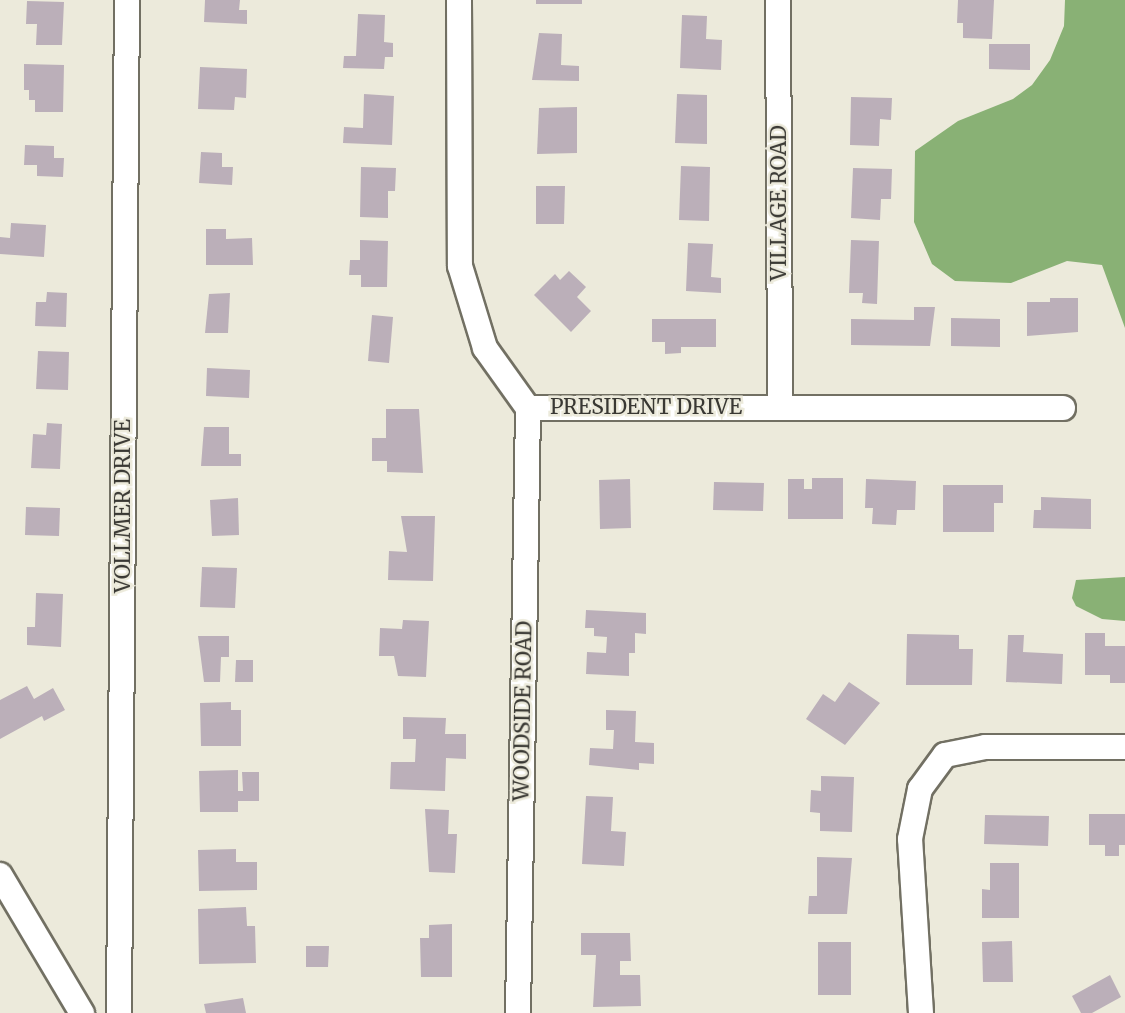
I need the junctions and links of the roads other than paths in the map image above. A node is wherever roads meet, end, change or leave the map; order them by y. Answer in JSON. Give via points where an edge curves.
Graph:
{"nodes":[{"id":1,"x":127,"y":0,"type":"edge"},
{"id":2,"x":459,"y":0,"type":"edge"},
{"id":3,"x":778,"y":0,"type":"edge"},
{"id":4,"x":780,"y":406,"type":"junction"},
{"id":5,"x":528,"y":408,"type":"junction"},
{"id":6,"x":1063,"y":408,"type":"dead end"},
{"id":7,"x":1125,"y":747,"type":"edge"},
{"id":8,"x":0,"y":874,"type":"edge"},
{"id":9,"x":82,"y":1013,"type":"edge"},
{"id":10,"x":119,"y":1013,"type":"edge"},
{"id":11,"x":518,"y":1013,"type":"edge"},
{"id":12,"x":921,"y":1013,"type":"edge"}],
"edges":[{"from":1,"to":10,"type":"street","name":"VOLLMER DRIVE"},
{"from":2,"to":5,"type":"street","name":"PRESIDENT DRIVE","via":[[460,266],[485,348]]},
{"from":3,"to":4,"type":"street","name":"VILLAGE ROAD"},
{"from":4,"to":5,"type":"street","name":"PRESIDENT DRIVE"},
{"from":4,"to":6,"type":"street","name":"PRESIDENT DRIVE"},
{"from":5,"to":11,"type":"street","name":"WOODSIDE ROAD"},
{"from":7,"to":12,"type":"street","via":[[985,747],[945,755],[920,789],[910,839]]},
{"from":8,"to":9,"type":"street"}]}
